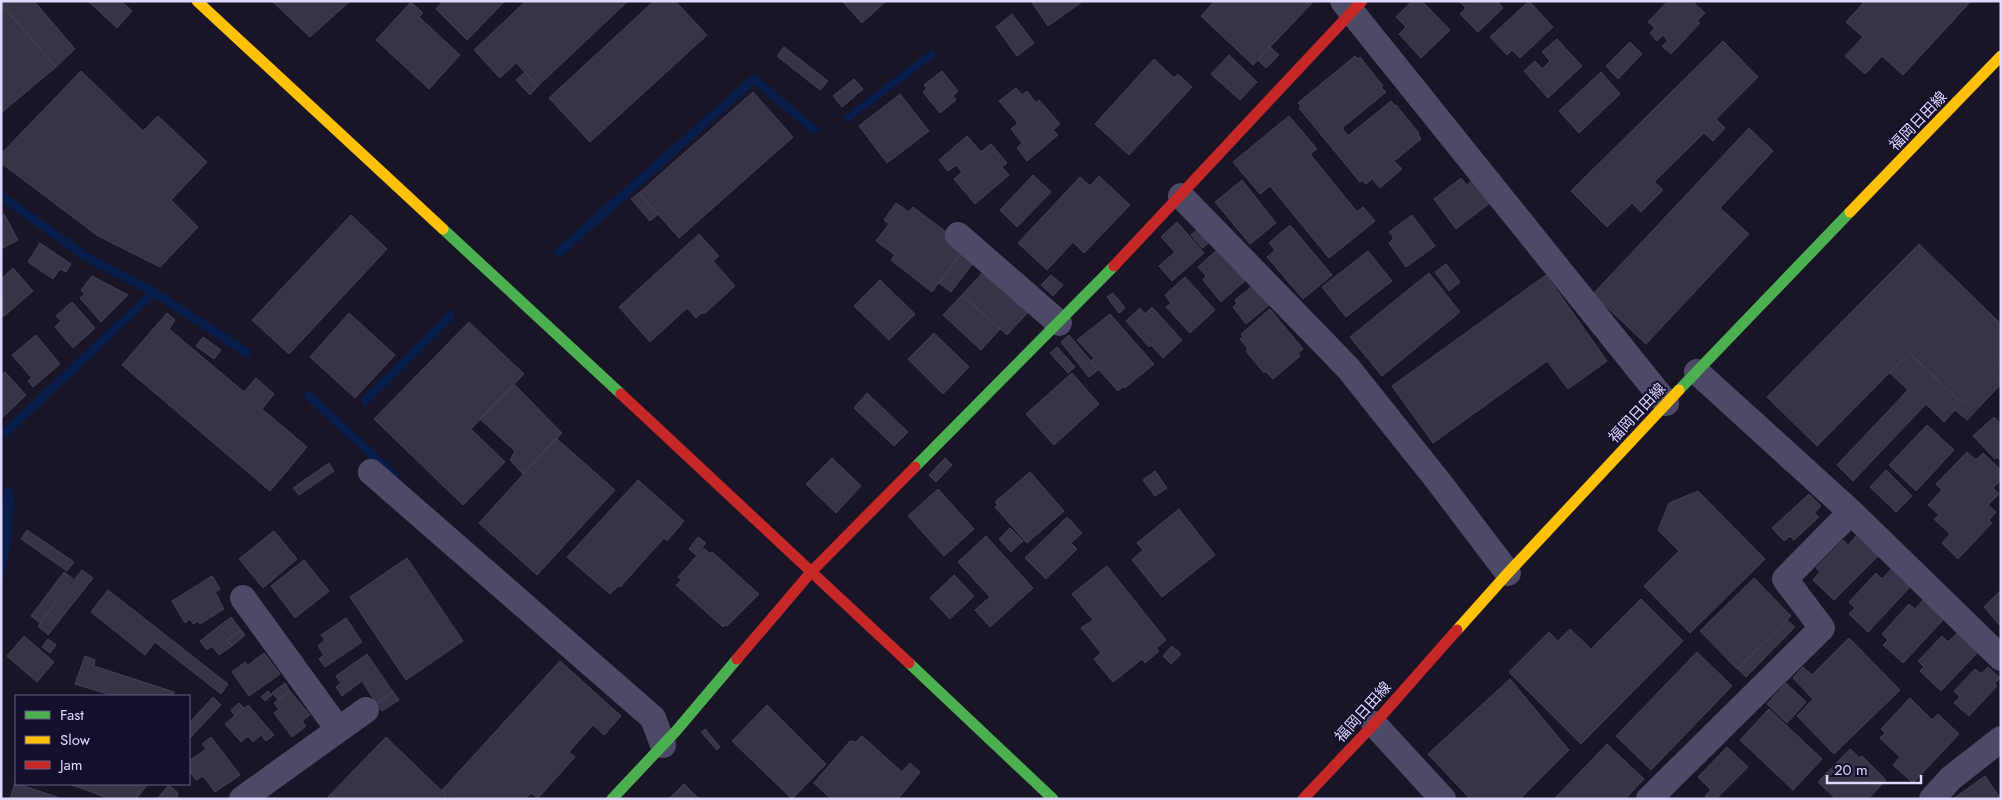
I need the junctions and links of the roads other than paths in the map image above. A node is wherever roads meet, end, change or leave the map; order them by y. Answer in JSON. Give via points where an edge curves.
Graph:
{"nodes":[{"id":1,"x":197,"y":1,"type":"edge"},
{"id":2,"x":1352,"y":5,"type":"edge"},
{"id":3,"x":2001,"y":56,"type":"edge"},
{"id":4,"x":1181,"y":196,"type":"junction"},
{"id":5,"x":958,"y":235,"type":"dead end"},
{"id":6,"x":1059,"y":323,"type":"junction"},
{"id":7,"x":1697,"y":372,"type":"junction"},
{"id":8,"x":1666,"y":403,"type":"junction"},
{"id":9,"x":371,"y":472,"type":"dead end"},
{"id":10,"x":1851,"y":512,"type":"junction"},
{"id":11,"x":812,"y":571,"type":"junction"},
{"id":12,"x":1508,"y":573,"type":"junction"},
{"id":13,"x":242,"y":598,"type":"dead end"},
{"id":14,"x":2001,"y":658,"type":"edge"},
{"id":15,"x":366,"y":710,"type":"dead end"},
{"id":16,"x":1374,"y":724,"type":"junction"},
{"id":17,"x":338,"y":729,"type":"junction"},
{"id":18,"x":2001,"y":739,"type":"edge"},
{"id":19,"x":663,"y":745,"type":"junction"},
{"id":20,"x":242,"y":799,"type":"edge"},
{"id":21,"x":612,"y":799,"type":"edge"},
{"id":22,"x":1053,"y":799,"type":"edge"},
{"id":23,"x":1304,"y":799,"type":"edge"},
{"id":24,"x":1443,"y":799,"type":"edge"},
{"id":25,"x":1649,"y":799,"type":"edge"},
{"id":26,"x":1932,"y":799,"type":"edge"}],
"edges":[{"from":1,"to":11,"type":"street"},
{"from":2,"to":4,"type":"street"},
{"from":2,"to":8,"type":"street"},
{"from":3,"to":7,"type":"street","name":"福岡日田線"},
{"from":4,"to":6,"type":"street"},
{"from":4,"to":12,"type":"street","via":[[1348,368]]},
{"from":5,"to":6,"type":"street"},
{"from":6,"to":11,"type":"street"},
{"from":7,"to":8,"type":"street","name":"福岡日田線"},
{"from":7,"to":10,"type":"street"},
{"from":8,"to":12,"type":"street","name":"福岡日田線"},
{"from":9,"to":19,"type":"street","via":[[652,718]]},
{"from":10,"to":14,"type":"street"},
{"from":10,"to":25,"type":"street","via":[[1785,579],[1822,628]]},
{"from":11,"to":19,"type":"street"},
{"from":11,"to":22,"type":"street"},
{"from":12,"to":16,"type":"street","name":"福岡日田線"},
{"from":13,"to":17,"type":"street"},
{"from":15,"to":17,"type":"street"},
{"from":16,"to":23,"type":"street","name":"福岡日田線"},
{"from":16,"to":24,"type":"street"},
{"from":17,"to":20,"type":"street"},
{"from":18,"to":26,"type":"street","via":[[1951,778]]},
{"from":19,"to":21,"type":"street"}]}
